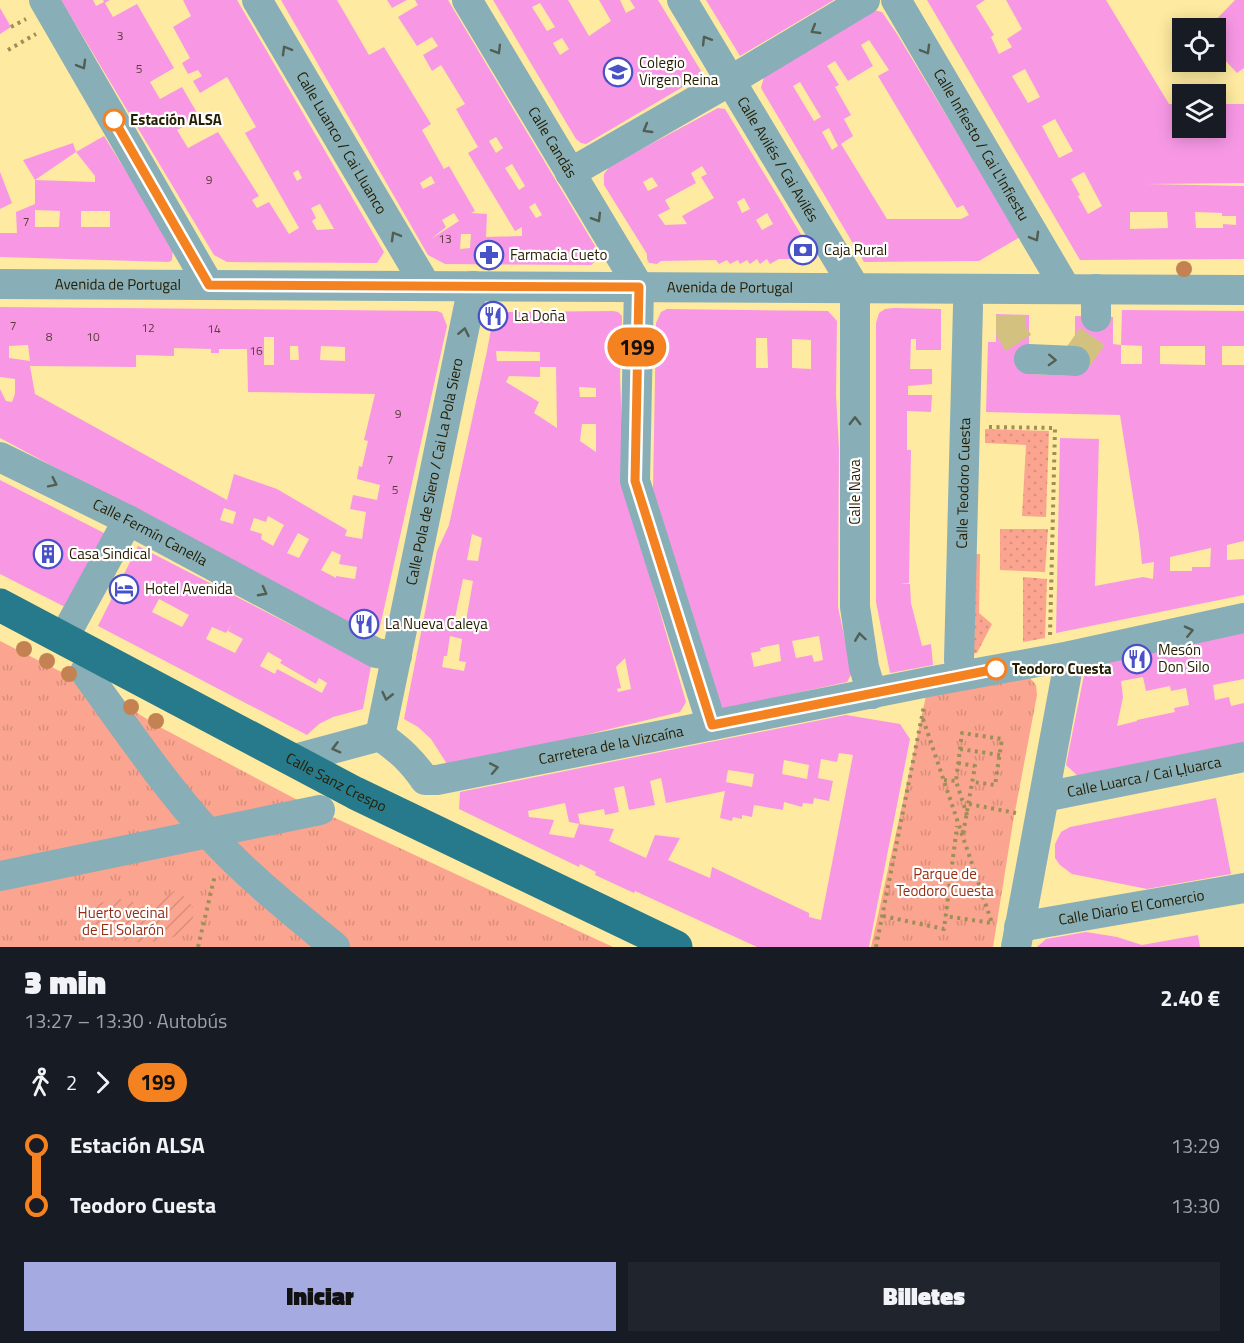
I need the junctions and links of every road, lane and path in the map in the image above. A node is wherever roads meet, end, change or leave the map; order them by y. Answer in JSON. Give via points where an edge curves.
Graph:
{"nodes":[{"id":1,"x":256,"y":0,"type":"edge"},
{"id":2,"x":467,"y":0,"type":"edge"},
{"id":3,"x":682,"y":0,"type":"edge"},
{"id":4,"x":865,"y":0,"type":"edge"},
{"id":5,"x":896,"y":0,"type":"edge"},
{"id":6,"x":50,"y":11,"type":"edge"},
{"id":7,"x":8,"y":50,"type":"dead end"},
{"id":8,"x":730,"y":81,"type":"junction"},
{"id":9,"x":570,"y":173,"type":"junction"},
{"id":10,"x":0,"y":284,"type":"edge"},
{"id":11,"x":209,"y":285,"type":"junction"},
{"id":12,"x":426,"y":286,"type":"junction"},
{"id":13,"x":473,"y":286,"type":"junction"},
{"id":14,"x":639,"y":287,"type":"junction"},
{"id":15,"x":855,"y":288,"type":"junction"},
{"id":16,"x":1066,"y":289,"type":"junction"},
{"id":17,"x":1244,"y":290,"type":"edge"},
{"id":18,"x":968,"y":306,"type":"dead end"},
{"id":19,"x":1029,"y":359,"type":"dead end"},
{"id":20,"x":1075,"y":361,"type":"dead end"},
{"id":21,"x":965,"y":426,"type":"junction"},
{"id":22,"x":0,"y":457,"type":"edge"},
{"id":23,"x":128,"y":520,"type":"junction"},
{"id":24,"x":0,"y":605,"type":"edge"},
{"id":25,"x":1244,"y":618,"type":"edge"},
{"id":26,"x":63,"y":639,"type":"junction"},
{"id":27,"x":1060,"y":650,"type":"junction"},
{"id":28,"x":397,"y":656,"type":"junction"},
{"id":29,"x":959,"y":660,"type":"dead end"},
{"id":30,"x":85,"y":672,"type":"dead end"},
{"id":31,"x":928,"y":682,"type":"junction"},
{"id":32,"x":872,"y":694,"type":"junction"},
{"id":33,"x":922,"y":716,"type":"junction"},
{"id":34,"x":712,"y":725,"type":"junction"},
{"id":35,"x":380,"y":736,"type":"junction"},
{"id":36,"x":960,"y":749,"type":"junction"},
{"id":37,"x":1000,"y":755,"type":"junction"},
{"id":38,"x":1244,"y":757,"type":"edge"},
{"id":39,"x":291,"y":760,"type":"junction"},
{"id":40,"x":958,"y":763,"type":"junction"},
{"id":41,"x":944,"y":780,"type":"junction"},
{"id":42,"x":956,"y":781,"type":"junction"},
{"id":43,"x":973,"y":782,"type":"junction"},
{"id":44,"x":969,"y":804,"type":"junction"},
{"id":45,"x":1042,"y":807,"type":"junction"},
{"id":46,"x":320,"y":810,"type":"dead end"},
{"id":47,"x":967,"y":815,"type":"junction"},
{"id":48,"x":958,"y":822,"type":"junction"},
{"id":49,"x":962,"y":836,"type":"junction"},
{"id":50,"x":215,"y":840,"type":"junction"},
{"id":51,"x":0,"y":876,"type":"edge"},
{"id":52,"x":1244,"y":888,"type":"edge"},
{"id":53,"x":883,"y":916,"type":"junction"},
{"id":54,"x":945,"y":916,"type":"junction"},
{"id":55,"x":1018,"y":937,"type":"edge"},
{"id":56,"x":198,"y":947,"type":"edge"},
{"id":57,"x":335,"y":947,"type":"edge"},
{"id":58,"x":676,"y":947,"type":"edge"},
{"id":59,"x":876,"y":947,"type":"edge"}],
"edges":[{"from":12,"to":1,"type":"street","name":"Calle Luanco / Cai Lluanco","one_way":true},
{"from":2,"to":9,"type":"street","name":"Calle Candás","one_way":true},
{"from":8,"to":3,"type":"street","name":"Calle Avilés / Cai Avilés","one_way":true},
{"from":4,"to":8,"type":"street","one_way":true},
{"from":5,"to":16,"type":"street","name":"Calle Infiesto / Cai L'Infiestu","one_way":true},
{"from":6,"to":7,"type":"path"},
{"from":6,"to":11,"type":"street","one_way":true},
{"from":8,"to":9,"type":"street","one_way":true},
{"from":8,"to":15,"type":"street","name":"Calle Avilés / Cai Avilés"},
{"from":9,"to":14,"type":"street","name":"Calle Candás","one_way":true},
{"from":10,"to":11,"type":"street","name":"Avenida de Portugal"},
{"from":11,"to":12,"type":"street","name":"Avenida de Portugal"},
{"from":12,"to":13,"type":"street","name":"Avenida de Portugal"},
{"from":13,"to":14,"type":"street","name":"Avenida de Portugal"},
{"from":28,"to":13,"type":"street","name":"Calle Pola de Siero / Cai La Pola Siero","one_way":true},
{"from":14,"to":15,"type":"street","name":"Avenida de Portugal"},
{"from":14,"to":34,"type":"street","via":[[635,481]]},
{"from":15,"to":16,"type":"street","name":"Avenida de Portugal","via":[[1011,302]]},
{"from":32,"to":15,"type":"street","name":"Calle Nava","one_way":true,"via":[[855,607]]},
{"from":16,"to":17,"type":"street","name":"Avenida de Portugal","via":[[1096,303]]},
{"from":18,"to":21,"type":"street","name":"Calle Teodoro Cuesta"},
{"from":19,"to":20,"type":"street","one_way":true},
{"from":21,"to":27,"type":"path","via":[[1055,428]]},
{"from":21,"to":29,"type":"street","name":"Calle Teodoro Cuesta"},
{"from":22,"to":23,"type":"street","name":"Calle Fermín Canella","one_way":true},
{"from":23,"to":26,"type":"street"},
{"from":23,"to":28,"type":"street","name":"Calle Fermín Canella","one_way":true,"via":[[376,653]]},
{"from":24,"to":26,"type":"main road","name":"Calle Sanz Crespo"},
{"from":27,"to":25,"type":"street","name":"Carretera de la Vizcaína","one_way":true},
{"from":26,"to":39,"type":"main road","name":"Calle Sanz Crespo"},
{"from":27,"to":31,"type":"street","name":"Carretera de la Vizcaína"},
{"from":27,"to":45,"type":"street"},
{"from":28,"to":35,"type":"street","name":"Calle Pola de Siero / Cai La Pola Siero","one_way":true},
{"from":30,"to":50,"type":"street","via":[[141,750]]},
{"from":31,"to":32,"type":"street","name":"Carretera de la Vizcaína"},
{"from":31,"to":33,"type":"path","via":[[933,693],[926,696]]},
{"from":32,"to":34,"type":"street","name":"Carretera de la Vizcaína"},
{"from":33,"to":41,"type":"path"},
{"from":33,"to":53,"type":"path"},
{"from":35,"to":34,"type":"street","name":"Carretera de la Vizcaína","one_way":true,"via":[[402,751],[425,780],[437,780]]},
{"from":35,"to":39,"type":"street","one_way":true},
{"from":36,"to":37,"type":"path"},
{"from":36,"to":37,"type":"path","via":[[962,733],[1002,739]]},
{"from":36,"to":40,"type":"path"},
{"from":37,"to":43,"type":"path","via":[[995,785]]},
{"from":38,"to":45,"type":"street","name":"Calle Luarca / Cai Ḷḷuarca"},
{"from":39,"to":58,"type":"main road","name":"Calle Sanz Crespo"},
{"from":40,"to":42,"type":"path"},
{"from":40,"to":43,"type":"path","via":[[975,766]]},
{"from":41,"to":42,"type":"path"},
{"from":41,"to":48,"type":"path"},
{"from":42,"to":47,"type":"path"},
{"from":43,"to":44,"type":"path"},
{"from":44,"to":45,"type":"path"},
{"from":44,"to":47,"type":"path"},
{"from":45,"to":55,"type":"street"},
{"from":46,"to":50,"type":"street"},
{"from":47,"to":49,"type":"path"},
{"from":48,"to":49,"type":"path"},
{"from":48,"to":54,"type":"path"},
{"from":49,"to":54,"type":"path","via":[[992,923]]},
{"from":50,"to":51,"type":"street"},
{"from":50,"to":56,"type":"path"},
{"from":50,"to":57,"type":"street"},
{"from":52,"to":55,"type":"street","name":"Calle Diario El Comercio"},
{"from":53,"to":54,"type":"path","via":[[944,928]]},
{"from":53,"to":59,"type":"path"}]}
